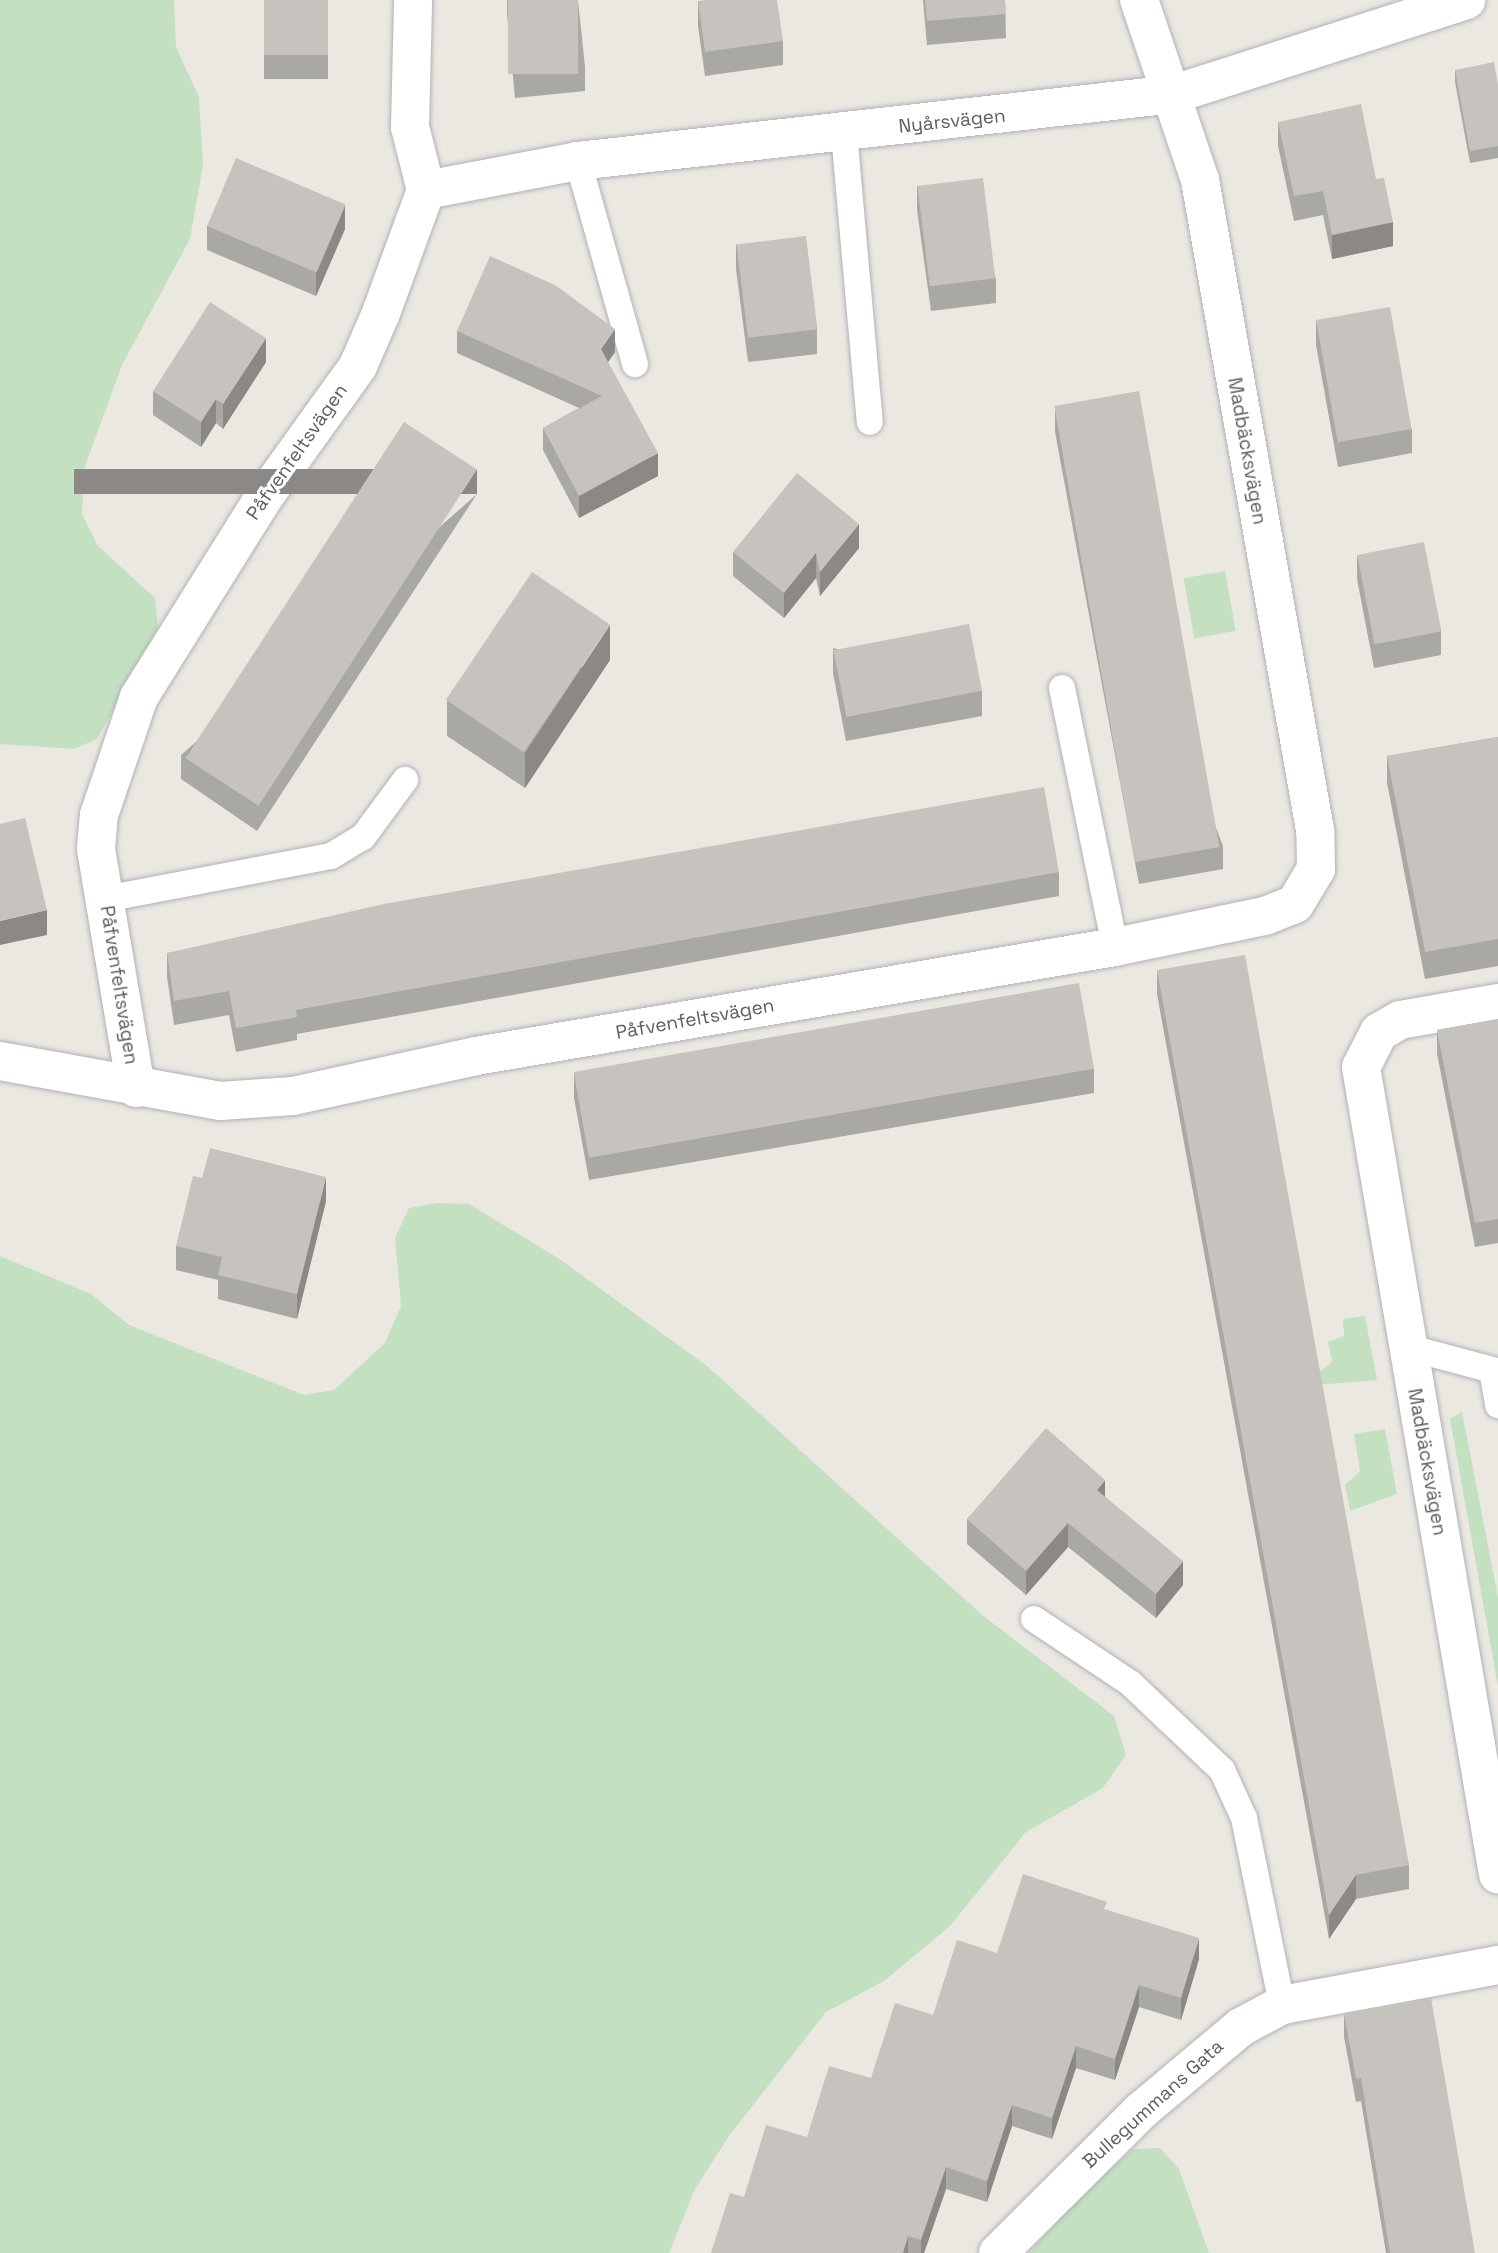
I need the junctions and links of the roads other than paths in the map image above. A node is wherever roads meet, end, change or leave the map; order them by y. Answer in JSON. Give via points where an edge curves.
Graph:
{"nodes":[{"id":1,"x":413,"y":0,"type":"edge"},
{"id":2,"x":1139,"y":0,"type":"edge"},
{"id":3,"x":1466,"y":0,"type":"edge"},
{"id":4,"x":1174,"y":94,"type":"junction"},
{"id":5,"x":844,"y":133,"type":"junction"},
{"id":6,"x":578,"y":161,"type":"junction"},
{"id":7,"x":426,"y":190,"type":"junction"},
{"id":8,"x":635,"y":364,"type":"dead end"},
{"id":9,"x":870,"y":422,"type":"dead end"},
{"id":10,"x":1062,"y":688,"type":"dead end"},
{"id":11,"x":405,"y":780,"type":"dead end"},
{"id":12,"x":105,"y":899,"type":"junction"},
{"id":13,"x":1296,"y":904,"type":"joint"},
{"id":14,"x":1115,"y":947,"type":"junction"},
{"id":15,"x":1498,"y":1003,"type":"edge"},
{"id":16,"x":0,"y":1061,"type":"edge"},
{"id":17,"x":136,"y":1088,"type":"junction"},
{"id":18,"x":1407,"y":1347,"type":"junction"},
{"id":19,"x":1498,"y":1405,"type":"edge"},
{"id":20,"x":1034,"y":1619,"type":"dead end"},
{"id":21,"x":1498,"y":1874,"type":"edge"},
{"id":22,"x":1498,"y":1965,"type":"edge"},
{"id":23,"x":1282,"y":2005,"type":"junction"},
{"id":24,"x":998,"y":2253,"type":"edge"}],
"edges":[{"from":1,"to":7,"type":"street","via":[[410,127]]},
{"from":2,"to":4,"type":"street","name":"Madbäcksvägen"},
{"from":3,"to":4,"type":"street","name":"Nyårsvägen"},
{"from":4,"to":5,"type":"street","name":"Nyårsvägen"},
{"from":4,"to":13,"type":"street","name":"Madbäcksvägen","via":[[1200,180],[1315,830],[1316,869]]},
{"from":5,"to":6,"type":"street","name":"Nyårsvägen"},
{"from":5,"to":9,"type":"lane"},
{"from":6,"to":7,"type":"street","name":"Nyårsvägen"},
{"from":6,"to":8,"type":"lane"},
{"from":7,"to":12,"type":"street","name":"Påfvenfeltsvägen","via":[[358,366],[264,497],[124,728],[99,815]]},
{"from":10,"to":14,"type":"lane"},
{"from":11,"to":12,"type":"lane","via":[[363,837],[331,856]]},
{"from":12,"to":17,"type":"street","name":"Påfvenfeltsvägen"},
{"from":13,"to":14,"type":"street","name":"Påfvenfeltsvägen","via":[[1265,916]]},
{"from":14,"to":17,"type":"street","name":"Påfvenfeltsvägen","via":[[476,1056],[324,1091],[220,1101]]},
{"from":15,"to":18,"type":"street","name":"Madbäcksvägen","via":[[1400,1020],[1364,1050],[1363,1093]]},
{"from":16,"to":17,"type":"street"},
{"from":18,"to":19,"type":"lane","via":[[1492,1370]]},
{"from":18,"to":21,"type":"street","name":"Madbäcksvägen"},
{"from":20,"to":23,"type":"lane","via":[[1130,1683],[1222,1770],[1244,1818]]},
{"from":22,"to":23,"type":"street","name":"Bullegummans Gata"},
{"from":23,"to":24,"type":"street","name":"Bullegummans Gata","via":[[1205,2053]]}]}
